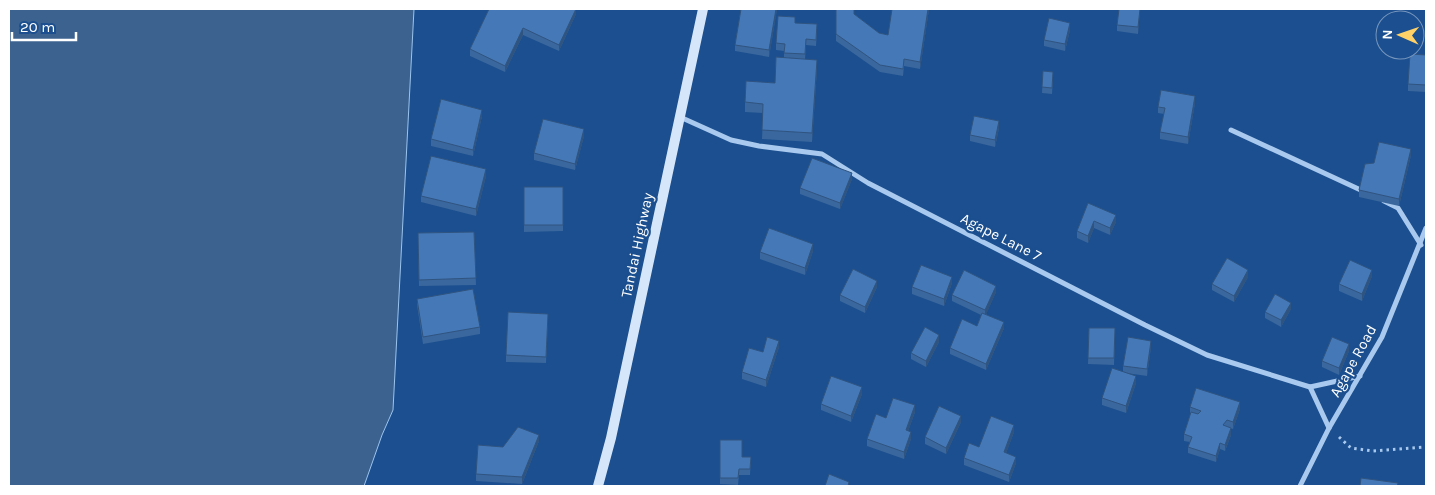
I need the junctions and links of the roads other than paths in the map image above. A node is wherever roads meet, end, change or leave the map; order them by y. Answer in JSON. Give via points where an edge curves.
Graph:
{"nodes":[{"id":1,"x":703,"y":9,"type":"edge"},
{"id":2,"x":680,"y":117,"type":"junction"},
{"id":3,"x":1231,"y":130,"type":"dead end"},
{"id":4,"x":1372,"y":195,"type":"edge"},
{"id":5,"x":1380,"y":200,"type":"edge"},
{"id":6,"x":1426,"y":228,"type":"edge"},
{"id":7,"x":1421,"y":245,"type":"junction"},
{"id":8,"x":1360,"y":376,"type":"junction"},
{"id":9,"x":1310,"y":387,"type":"junction"},
{"id":10,"x":1329,"y":428,"type":"junction"},
{"id":11,"x":598,"y":486,"type":"edge"},
{"id":12,"x":1300,"y":486,"type":"edge"}],
"edges":[{"from":1,"to":2,"type":"main road","name":"Tandai Highway"},
{"from":2,"to":9,"type":"street","name":"Agape Lane 7","via":[[731,140],[822,154],[868,183],[1206,355]]},
{"from":2,"to":11,"type":"main road","name":"Tandai Highway"},
{"from":3,"to":4,"type":"street"},
{"from":5,"to":7,"type":"street","via":[[1398,208]]},
{"from":6,"to":7,"type":"street","name":"Agape Road"},
{"from":7,"to":8,"type":"street","name":"Agape Road","via":[[1382,337]]},
{"from":8,"to":9,"type":"street","name":"Agape Lane 7"},
{"from":8,"to":10,"type":"street","name":"Agape Road"},
{"from":9,"to":10,"type":"street"},
{"from":10,"to":12,"type":"street","name":"Agape Road"}]}
